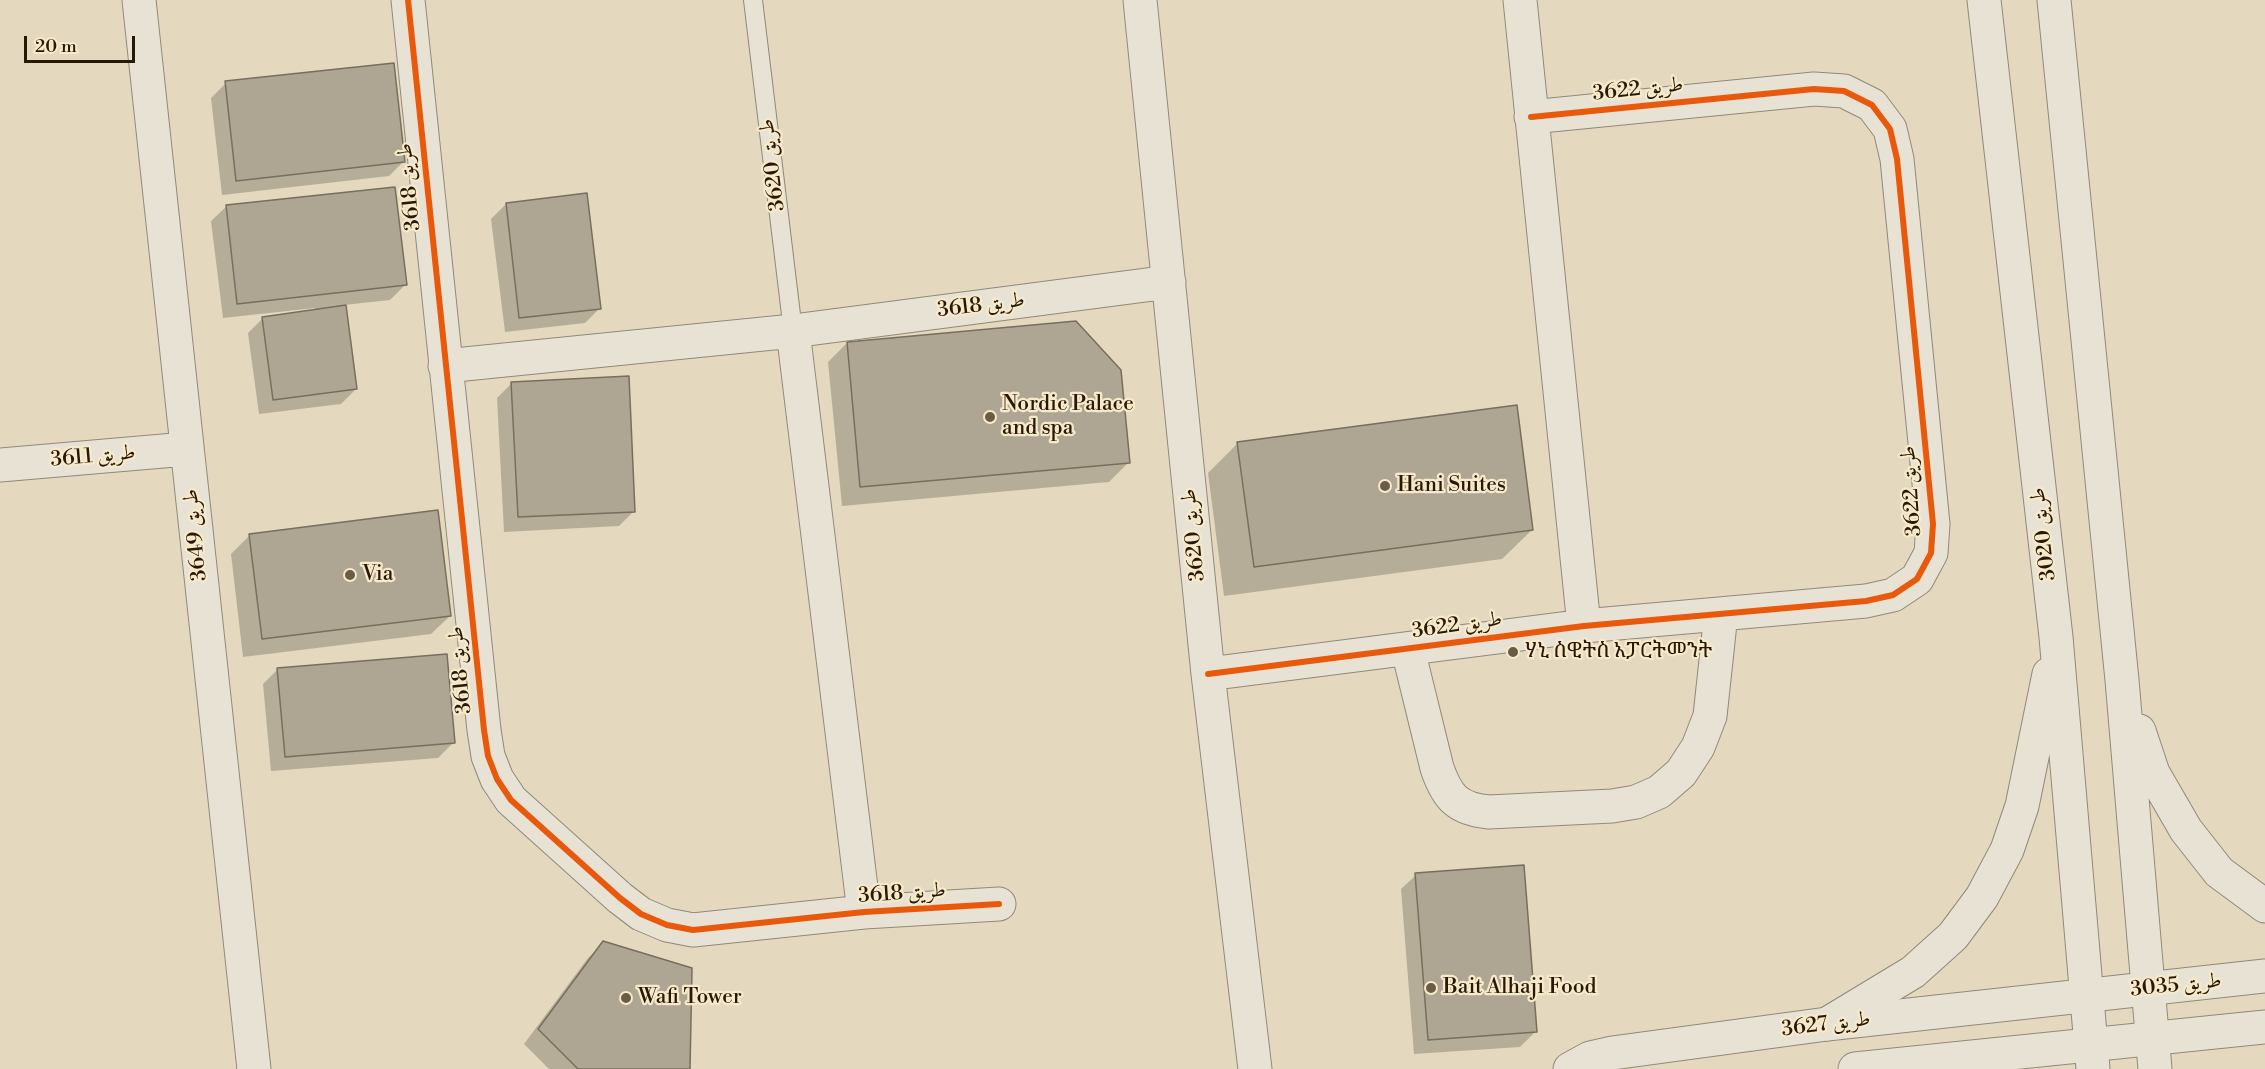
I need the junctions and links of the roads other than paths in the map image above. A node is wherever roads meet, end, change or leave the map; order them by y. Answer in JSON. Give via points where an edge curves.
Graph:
{"nodes":[{"id":1,"x":139,"y":0,"type":"edge"},
{"id":2,"x":408,"y":0,"type":"edge"},
{"id":3,"x":753,"y":0,"type":"edge"},
{"id":4,"x":1140,"y":0,"type":"edge"},
{"id":5,"x":1520,"y":0,"type":"edge"},
{"id":6,"x":1984,"y":0,"type":"edge"},
{"id":7,"x":2054,"y":0,"type":"edge"},
{"id":8,"x":1531,"y":117,"type":"junction"},
{"id":9,"x":1169,"y":282,"type":"junction"},
{"id":10,"x":793,"y":331,"type":"junction"},
{"id":11,"x":445,"y":366,"type":"junction"},
{"id":12,"x":186,"y":449,"type":"junction"},
{"id":13,"x":0,"y":465,"type":"edge"},
{"id":14,"x":1721,"y":614,"type":"junction"},
{"id":15,"x":1584,"y":626,"type":"junction"},
{"id":16,"x":2056,"y":637,"type":"junction"},
{"id":17,"x":1408,"y":650,"type":"junction"},
{"id":18,"x":1208,"y":674,"type":"junction"},
{"id":19,"x":2122,"y":680,"type":"junction"},
{"id":20,"x":999,"y":904,"type":"dead end"},
{"id":21,"x":2265,"y":906,"type":"edge"},
{"id":22,"x":864,"y":912,"type":"junction"},
{"id":23,"x":2265,"y":976,"type":"edge"},
{"id":24,"x":2149,"y":989,"type":"junction"},
{"id":25,"x":2086,"y":996,"type":"junction"},
{"id":26,"x":1827,"y":1024,"type":"junction"},
{"id":27,"x":2265,"y":1027,"type":"edge"},
{"id":28,"x":2154,"y":1054,"type":"edge"},
{"id":29,"x":2092,"y":1057,"type":"edge"},
{"id":30,"x":254,"y":1069,"type":"edge"},
{"id":31,"x":1254,"y":1069,"type":"edge"},
{"id":32,"x":1570,"y":1069,"type":"edge"},
{"id":33,"x":1855,"y":1069,"type":"edge"}],
"edges":[{"from":1,"to":12,"type":"street","name":"طريق 3649"},
{"from":2,"to":11,"type":"street","name":"طريق 3618"},
{"from":3,"to":10,"type":"lane","name":"طريق 3620"},
{"from":4,"to":9,"type":"street","name":"طريق 3620"},
{"from":5,"to":8,"type":"street"},
{"from":6,"to":16,"type":"street","name":"طريق 3020"},
{"from":7,"to":19,"type":"street"},
{"from":8,"to":14,"type":"street","name":"طريق 3622","via":[[1814,89],[1844,91],[1872,105],[1890,129],[1897,159],[1933,524],[1931,553],[1917,579],[1893,595]]},
{"from":8,"to":15,"type":"street"},
{"from":9,"to":10,"type":"street","name":"طريق 3618"},
{"from":9,"to":18,"type":"street","name":"طريق 3620"},
{"from":10,"to":11,"type":"street","name":"طريق 3618"},
{"from":10,"to":22,"type":"street","name":"طريق 3618"},
{"from":11,"to":22,"type":"street","name":"طريق 3618","via":[[487,747],[497,779],[511,800],[620,898],[641,914],[667,925],[693,930]]},
{"from":12,"to":13,"type":"street","name":"طريق 3611"},
{"from":12,"to":30,"type":"street","name":"طريق 3649"},
{"from":14,"to":15,"type":"street","name":"طريق 3622"},
{"from":14,"to":17,"type":"street","via":[[1710,716],[1698,747],[1681,773],[1659,792],[1636,802],[1612,806],[1489,812],[1471,810],[1456,801],[1437,768]]},
{"from":15,"to":17,"type":"street","name":"طريق 3622"},
{"from":16,"to":25,"type":"street","name":"طريق 3020"},
{"from":16,"to":26,"type":"street","via":[[2022,806],[2007,850],[1982,897],[1953,936],[1913,972]]},
{"from":17,"to":18,"type":"street","name":"طريق 3622"},
{"from":18,"to":31,"type":"street","name":"طريق 3620"},
{"from":19,"to":21,"type":"street","via":[[2153,773],[2186,830],[2219,872]]},
{"from":19,"to":24,"type":"street"},
{"from":20,"to":22,"type":"street","name":"طريق 3618"},
{"from":23,"to":24,"type":"street","name":"طريق 3035"},
{"from":24,"to":25,"type":"street","name":"طريق 3035"},
{"from":24,"to":28,"type":"street"},
{"from":25,"to":26,"type":"street","name":"طريق 3627"},
{"from":25,"to":29,"type":"street","name":"طريق 3020"},
{"from":26,"to":32,"type":"street","name":"طريق 3627","via":[[1612,1053],[1590,1058]]},
{"from":27,"to":28,"type":"street"},
{"from":28,"to":29,"type":"street"},
{"from":29,"to":33,"type":"street"}]}
